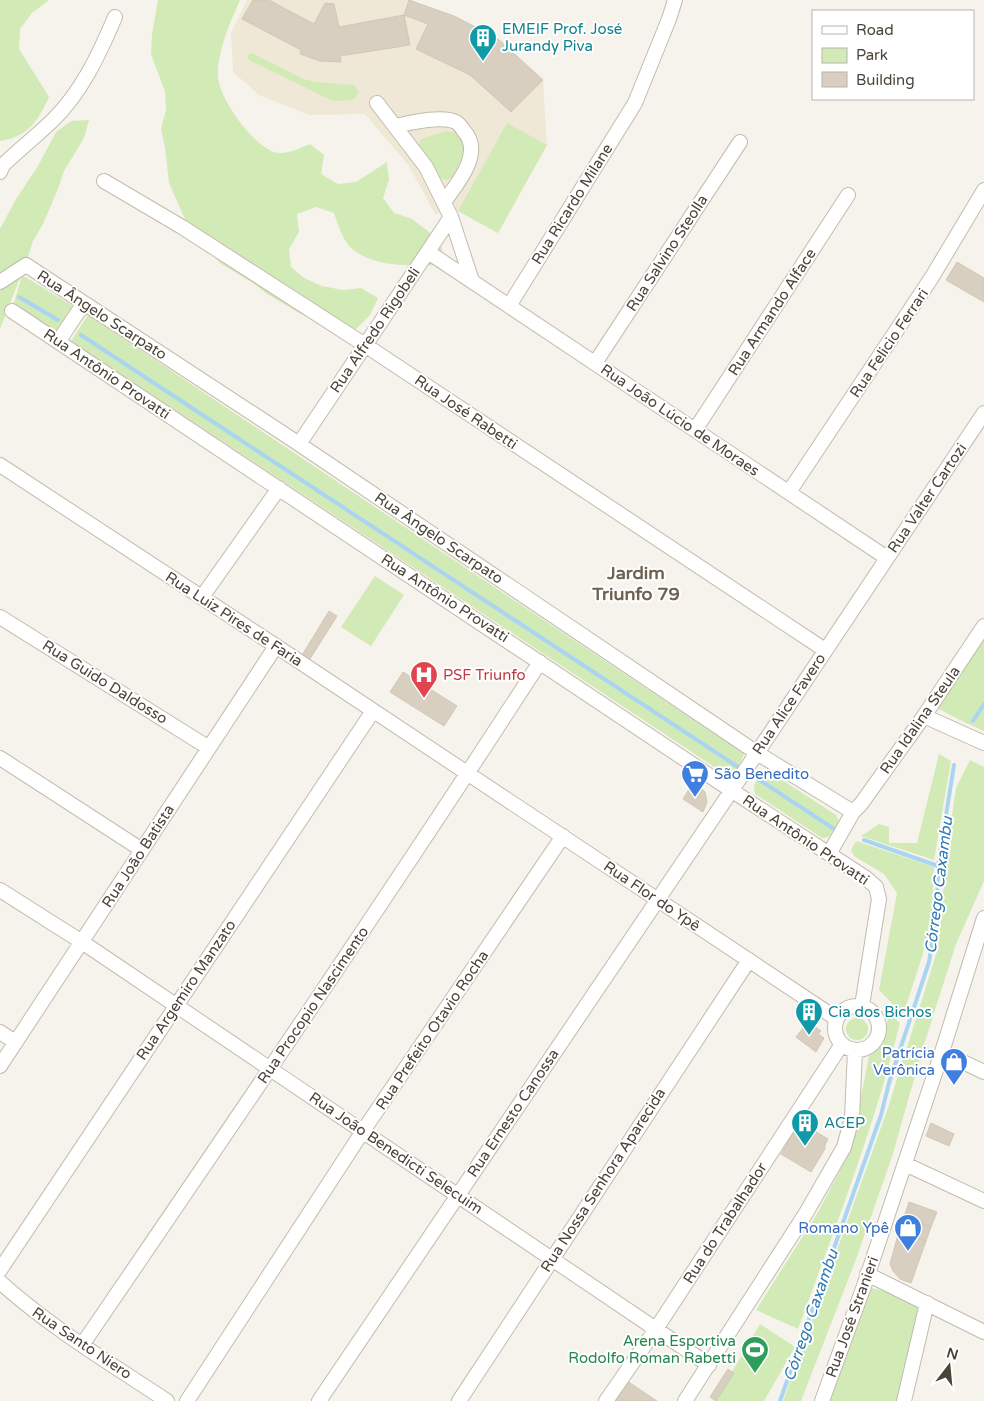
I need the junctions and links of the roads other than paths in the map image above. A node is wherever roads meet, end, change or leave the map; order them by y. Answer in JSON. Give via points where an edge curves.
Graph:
{"nodes":[{"id":1,"x":675,"y":0,"type":"edge"},
{"id":2,"x":115,"y":17,"type":"dead end"},
{"id":3,"x":377,"y":103,"type":"dead end"},
{"id":4,"x":395,"y":126,"type":"junction"},
{"id":5,"x":740,"y":142,"type":"dead end"},
{"id":6,"x":0,"y":172,"type":"edge"},
{"id":7,"x":104,"y":181,"type":"dead end"},
{"id":8,"x":984,"y":190,"type":"edge"},
{"id":9,"x":848,"y":195,"type":"dead end"},
{"id":10,"x":444,"y":202,"type":"junction"},
{"id":11,"x":451,"y":217,"type":"junction"},
{"id":12,"x":428,"y":252,"type":"junction"},
{"id":13,"x":472,"y":281,"type":"junction"},
{"id":14,"x":0,"y":282,"type":"edge"},
{"id":15,"x":84,"y":303,"type":"junction"},
{"id":16,"x":508,"y":306,"type":"junction"},
{"id":17,"x":12,"y":311,"type":"dead end"},
{"id":18,"x":58,"y":342,"type":"junction"},
{"id":19,"x":365,"y":345,"type":"junction"},
{"id":20,"x":595,"y":363,"type":"junction"},
{"id":21,"x":984,"y":413,"type":"edge"},
{"id":22,"x":695,"y":430,"type":"junction"},
{"id":23,"x":299,"y":444,"type":"junction"},
{"id":24,"x":0,"y":465,"type":"edge"},
{"id":25,"x":279,"y":488,"type":"junction"},
{"id":26,"x":789,"y":492,"type":"junction"},
{"id":27,"x":887,"y":558,"type":"junction"},
{"id":28,"x":202,"y":597,"type":"junction"},
{"id":29,"x":0,"y":617,"type":"edge"},
{"id":30,"x":984,"y":626,"type":"edge"},
{"id":31,"x":276,"y":646,"type":"junction"},
{"id":32,"x":825,"y":650,"type":"junction"},
{"id":33,"x":540,"y":662,"type":"junction"},
{"id":34,"x":373,"y":711,"type":"junction"},
{"id":35,"x":924,"y":716,"type":"junction"},
{"id":36,"x":984,"y":743,"type":"edge"},
{"id":37,"x":209,"y":748,"type":"junction"},
{"id":38,"x":757,"y":753,"type":"junction"},
{"id":39,"x":0,"y":758,"type":"edge"},
{"id":40,"x":467,"y":774,"type":"junction"},
{"id":41,"x":731,"y":790,"type":"junction"},
{"id":42,"x":853,"y":812,"type":"junction"},
{"id":43,"x":563,"y":836,"type":"junction"},
{"id":44,"x":142,"y":850,"type":"junction"},
{"id":45,"x":829,"y":854,"type":"junction"},
{"id":46,"x":0,"y":890,"type":"edge"},
{"id":47,"x":658,"y":899,"type":"junction"},
{"id":48,"x":984,"y":918,"type":"edge"},
{"id":49,"x":82,"y":942,"type":"junction"},
{"id":50,"x":980,"y":947,"type":"edge"},
{"id":51,"x":749,"y":960,"type":"junction"},
{"id":52,"x":175,"y":1006,"type":"junction"},
{"id":53,"x":862,"y":1006,"type":"junction"},
{"id":54,"x":836,"y":1019,"type":"junction"},
{"id":55,"x":0,"y":1032,"type":"edge"},
{"id":56,"x":16,"y":1042,"type":"junction"},
{"id":57,"x":848,"y":1047,"type":"junction"},
{"id":58,"x":942,"y":1052,"type":"junction"},
{"id":59,"x":0,"y":1066,"type":"edge"},
{"id":60,"x":270,"y":1069,"type":"junction"},
{"id":61,"x":984,"y":1072,"type":"edge"},
{"id":62,"x":363,"y":1131,"type":"junction"},
{"id":63,"x":905,"y":1164,"type":"junction"},
{"id":64,"x":458,"y":1195,"type":"junction"},
{"id":65,"x":984,"y":1201,"type":"edge"},
{"id":66,"x":552,"y":1259,"type":"junction"},
{"id":67,"x":0,"y":1270,"type":"edge"},
{"id":68,"x":867,"y":1274,"type":"junction"},
{"id":69,"x":0,"y":1282,"type":"edge"},
{"id":70,"x":928,"y":1303,"type":"junction"},
{"id":71,"x":656,"y":1329,"type":"junction"},
{"id":72,"x":984,"y":1332,"type":"edge"},
{"id":73,"x":82,"y":1345,"type":"junction"},
{"id":74,"x":709,"y":1365,"type":"junction"},
{"id":75,"x":167,"y":1401,"type":"edge"},
{"id":76,"x":187,"y":1401,"type":"edge"},
{"id":77,"x":319,"y":1401,"type":"edge"},
{"id":78,"x":459,"y":1401,"type":"edge"},
{"id":79,"x":606,"y":1401,"type":"edge"},
{"id":80,"x":685,"y":1401,"type":"edge"},
{"id":81,"x":822,"y":1401,"type":"edge"},
{"id":82,"x":904,"y":1401,"type":"edge"}],
"edges":[{"from":1,"to":16,"type":"street","name":"Rua Ricardo Milane","via":[[635,103]]},
{"from":2,"to":6,"type":"street","via":[[98,56],[75,94],[53,120],[3,165]]},
{"from":3,"to":4,"type":"street"},
{"from":4,"to":10,"type":"street","via":[[426,167]]},
{"from":4,"to":10,"type":"street","via":[[445,120],[456,122],[468,136],[472,150],[469,163]]},
{"from":5,"to":20,"type":"street","name":"Rua Salvino Steolla"},
{"from":7,"to":19,"type":"street","name":"Rua José Rabetti","via":[[182,227]]},
{"from":8,"to":26,"type":"street","name":"Rua Felicio Ferrari","via":[[932,277]]},
{"from":9,"to":22,"type":"street","name":"Rua Armando Alface"},
{"from":10,"to":11,"type":"street"},
{"from":11,"to":12,"type":"street","name":"Rua Alfredo Rigobeli"},
{"from":11,"to":13,"type":"street"},
{"from":12,"to":13,"type":"street","name":"Rua João Lúcio de Moraes"},
{"from":12,"to":19,"type":"street","name":"Rua Alfredo Rigobeli"},
{"from":13,"to":16,"type":"street","name":"Rua João Lúcio de Moraes"},
{"from":14,"to":15,"type":"street","name":"Rua Ângelo Scarpato","via":[[26,265]]},
{"from":15,"to":18,"type":"street"},
{"from":15,"to":23,"type":"street","name":"Rua Ângelo Scarpato"},
{"from":16,"to":20,"type":"street","name":"Rua João Lúcio de Moraes"},
{"from":17,"to":18,"type":"street","name":"Rua Antônio Provatti"},
{"from":18,"to":25,"type":"street","name":"Rua Antônio Provatti"},
{"from":19,"to":23,"type":"street","name":"Rua Alfredo Rigobeli"},
{"from":19,"to":32,"type":"street","name":"Rua José Rabetti"},
{"from":20,"to":22,"type":"street","name":"Rua João Lúcio de Moraes"},
{"from":21,"to":27,"type":"street","name":"Rua Valter Cartozi"},
{"from":22,"to":26,"type":"street","name":"Rua João Lúcio de Moraes"},
{"from":23,"to":38,"type":"street","name":"Rua Ângelo Scarpato"},
{"from":24,"to":28,"type":"street","name":"Rua Luiz Pires de Faria"},
{"from":25,"to":28,"type":"street"},
{"from":25,"to":33,"type":"street","name":"Rua Antônio Provatti"},
{"from":26,"to":27,"type":"street","name":"Rua João Lúcio de Moraes"},
{"from":27,"to":32,"type":"street","name":"Rua Alice Favero"},
{"from":28,"to":31,"type":"street","name":"Rua Luiz Pires de Faria"},
{"from":29,"to":37,"type":"street","name":"Rua Guido Daldosso"},
{"from":30,"to":35,"type":"street","name":"Rua Idalina Steula"},
{"from":31,"to":34,"type":"street","name":"Rua Luiz Pires de Faria"},
{"from":31,"to":37,"type":"street","name":"Rua João Batista"},
{"from":32,"to":38,"type":"street","name":"Rua Alice Favero"},
{"from":33,"to":40,"type":"street","name":"Rua Procopio Nascimento"},
{"from":33,"to":41,"type":"street","name":"Rua Antônio Provatti"},
{"from":34,"to":40,"type":"street","name":"Rua Luiz Pires de Faria"},
{"from":34,"to":52,"type":"street","name":"Rua Argemiro Manzato"},
{"from":35,"to":36,"type":"street"},
{"from":35,"to":42,"type":"street","name":"Rua Idalina Steula"},
{"from":37,"to":44,"type":"street","name":"Rua João Batista"},
{"from":38,"to":41,"type":"street","name":"Rua Alice Favero"},
{"from":38,"to":42,"type":"street","name":"Rua Ângelo Scarpato"},
{"from":39,"to":44,"type":"street"},
{"from":40,"to":43,"type":"street","name":"Rua Flor do Ypê"},
{"from":40,"to":60,"type":"street","name":"Rua Procopio Nascimento"},
{"from":41,"to":45,"type":"street","name":"Rua Antônio Provatti"},
{"from":41,"to":47,"type":"street","name":"Rua Alice Favero"},
{"from":42,"to":45,"type":"street","name":"Rua Idalina Steula"},
{"from":43,"to":47,"type":"street","name":"Rua Flor do Ypê"},
{"from":43,"to":62,"type":"street","name":"Rua Prefeito Otavio Rocha"},
{"from":44,"to":49,"type":"street","name":"Rua João Batista"},
{"from":45,"to":53,"type":"street","name":"Rua Antônio Provatti","via":[[866,878],[876,887],[879,899]]},
{"from":46,"to":49,"type":"street","name":"Rua João Benedicti Selecuim"},
{"from":47,"to":51,"type":"street","name":"Rua Flor do Ypê"},
{"from":47,"to":64,"type":"street","name":"Rua Ernesto Canossa"},
{"from":48,"to":50,"type":"street","name":"Rua José Stranieri"},
{"from":49,"to":52,"type":"street","name":"Rua João Benedicti Selecuim"},
{"from":49,"to":56,"type":"street","name":"Rua João Batista"},
{"from":50,"to":58,"type":"street","name":"Rua José Stranieri"},
{"from":51,"to":54,"type":"street","name":"Rua Flor do Ypê"},
{"from":51,"to":66,"type":"street","name":"Rua Nossa Senhora Aparecida"},
{"from":52,"to":60,"type":"street","name":"Rua João Benedicti Selecuim"},
{"from":52,"to":67,"type":"street","name":"Rua Argemiro Manzato"},
{"from":53,"to":54,"type":"street","via":[[844,1010]]},
{"from":53,"to":57,"type":"street","via":[[874,1012],[880,1024],[878,1038],[868,1048]]},
{"from":54,"to":57,"type":"street","via":[[835,1032]]},
{"from":55,"to":56,"type":"street"},
{"from":56,"to":59,"type":"street","name":"Rua João Batista"},
{"from":57,"to":71,"type":"street","name":"Rua do Trabalhador"},
{"from":57,"to":74,"type":"street","via":[[852,1118],[844,1147]]},
{"from":58,"to":61,"type":"street"},
{"from":58,"to":63,"type":"street","name":"Rua José Stranieri"},
{"from":60,"to":62,"type":"street","name":"Rua João Benedicti Selecuim"},
{"from":60,"to":73,"type":"street","name":"Rua Procopio Nascimento"},
{"from":62,"to":64,"type":"street","name":"Rua João Benedicti Selecuim"},
{"from":62,"to":76,"type":"street","name":"Rua Prefeito Otavio Rocha"},
{"from":63,"to":65,"type":"street"},
{"from":63,"to":68,"type":"street","name":"Rua José Stranieri"},
{"from":64,"to":66,"type":"street","name":"Rua João Benedicti Selecuim"},
{"from":64,"to":77,"type":"street","name":"Rua Ernesto Canossa"},
{"from":66,"to":71,"type":"street","name":"Rua João Benedicti Selecuim"},
{"from":66,"to":78,"type":"street","name":"Rua Nossa Senhora Aparecida"},
{"from":68,"to":70,"type":"street"},
{"from":68,"to":81,"type":"street","name":"Rua José Stranieri"},
{"from":69,"to":73,"type":"street","name":"Rua Santo Niero","via":[[24,1304]]},
{"from":70,"to":72,"type":"street"},
{"from":70,"to":82,"type":"street"},
{"from":71,"to":74,"type":"street","name":"Rua João Benedicti Selecuim"},
{"from":71,"to":79,"type":"street","name":"Rua do Trabalhador"},
{"from":73,"to":75,"type":"street","name":"Rua Santo Niero"},
{"from":74,"to":80,"type":"street"}]}
